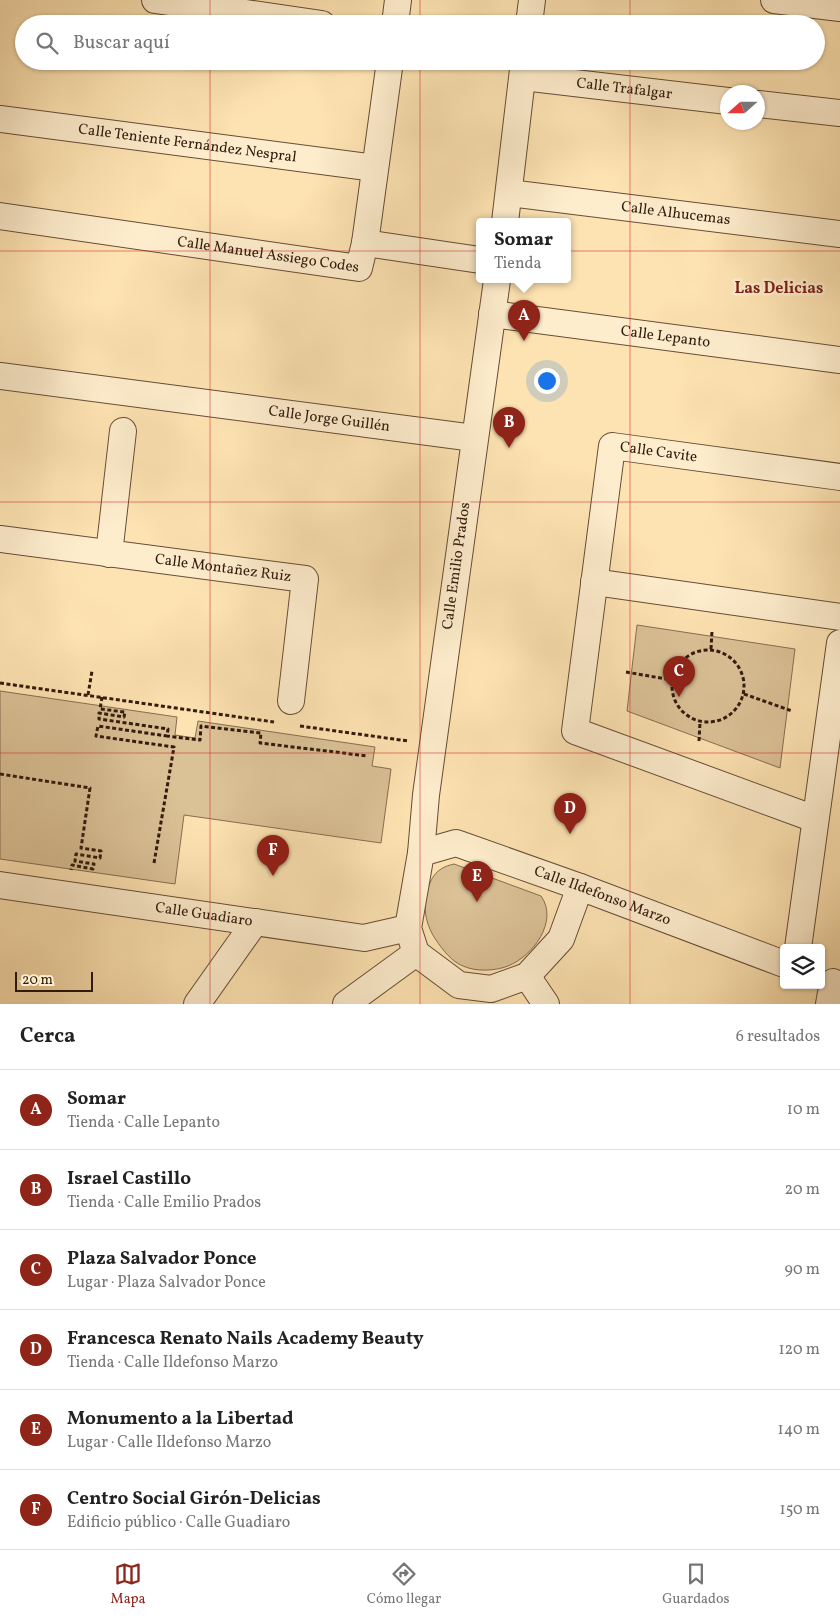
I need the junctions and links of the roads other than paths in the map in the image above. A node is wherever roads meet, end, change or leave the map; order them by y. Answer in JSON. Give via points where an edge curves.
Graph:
{"nodes":[{"id":1,"x":155,"y":0,"type":"edge"},
{"id":2,"x":398,"y":0,"type":"edge"},
{"id":3,"x":532,"y":0,"type":"edge"},
{"id":4,"x":774,"y":0,"type":"edge"},
{"id":5,"x":840,"y":8,"type":"edge"},
{"id":6,"x":259,"y":15,"type":"edge"},
{"id":7,"x":396,"y":15,"type":"edge"},
{"id":8,"x":530,"y":15,"type":"edge"},
{"id":9,"x":389,"y":70,"type":"edge"},
{"id":10,"x":524,"y":70,"type":"edge"},
{"id":11,"x":530,"y":70,"type":"edge"},
{"id":12,"x":720,"y":100,"type":"edge"},
{"id":13,"x":765,"y":105,"type":"edge"},
{"id":14,"x":840,"y":114,"type":"edge"},
{"id":15,"x":0,"y":119,"type":"edge"},
{"id":16,"x":375,"y":168,"type":"junction"},
{"id":17,"x":510,"y":193,"type":"junction"},
{"id":18,"x":0,"y":216,"type":"edge"},
{"id":19,"x":506,"y":218,"type":"edge"},
{"id":20,"x":840,"y":234,"type":"edge"},
{"id":21,"x":365,"y":243,"type":"junction"},
{"id":22,"x":476,"y":259,"type":"edge"},
{"id":23,"x":497,"y":283,"type":"edge"},
{"id":24,"x":492,"y":314,"type":"junction"},
{"id":25,"x":840,"y":360,"type":"edge"},
{"id":26,"x":0,"y":376,"type":"edge"},
{"id":27,"x":80,"y":386,"type":"junction"},
{"id":28,"x":186,"y":400,"type":"junction"},
{"id":29,"x":123,"y":431,"type":"junction"},
{"id":30,"x":474,"y":438,"type":"junction"},
{"id":31,"x":840,"y":477,"type":"edge"},
{"id":32,"x":0,"y":539,"type":"edge"},
{"id":33,"x":109,"y":554,"type":"junction"},
{"id":34,"x":594,"y":582,"type":"junction"},
{"id":35,"x":840,"y":617,"type":"edge"},
{"id":36,"x":840,"y":644,"type":"edge"},
{"id":37,"x":289,"y":716,"type":"road end"},
{"id":38,"x":815,"y":819,"type":"junction"},
{"id":39,"x":420,"y":853,"type":"junction"},
{"id":40,"x":0,"y":885,"type":"edge"},
{"id":41,"x":580,"y":887,"type":"junction"},
{"id":42,"x":255,"y":922,"type":"junction"},
{"id":43,"x":408,"y":928,"type":"junction"},
{"id":44,"x":799,"y":944,"type":"edge"},
{"id":45,"x":416,"y":954,"type":"junction"},
{"id":46,"x":780,"y":962,"type":"edge"},
{"id":47,"x":526,"y":976,"type":"junction"},
{"id":48,"x":458,"y":995,"type":"edge"},
{"id":49,"x":197,"y":1004,"type":"edge"},
{"id":50,"x":346,"y":1004,"type":"edge"},
{"id":51,"x":546,"y":1004,"type":"edge"}],
"edges":[{"from":1,"to":6,"type":"street"},
{"from":2,"to":7,"type":"street"},
{"from":3,"to":8,"type":"street"},
{"from":4,"to":5,"type":"street"},
{"from":9,"to":16,"type":"street","name":"Calle Manuel Assiego Codes"},
{"from":10,"to":17,"type":"street"},
{"from":11,"to":12,"type":"street","name":"Calle Trafalgar"},
{"from":13,"to":14,"type":"street"},
{"from":15,"to":16,"type":"street","name":"Calle Teniente Fernández Nespral"},
{"from":16,"to":21,"type":"street","name":"Calle Manuel Assiego Codes"},
{"from":17,"to":19,"type":"street"},
{"from":17,"to":20,"type":"street","name":"Calle Alhucemas"},
{"from":18,"to":21,"type":"street","name":"Calle Manuel Assiego Codes","via":[[359,268]]},
{"from":21,"to":22,"type":"street"},
{"from":23,"to":24,"type":"street","name":"Calle Emilio Prados"},
{"from":24,"to":25,"type":"street","name":"Calle Lepanto"},
{"from":24,"to":30,"type":"street","name":"Calle Emilio Prados"},
{"from":26,"to":27,"type":"street","name":"Calle Jorge Guillén"},
{"from":27,"to":28,"type":"street","name":"Calle Jorge Guillén"},
{"from":27,"to":29,"type":"street","name":"Calle Jorge Guillén","via":[[108,401]]},
{"from":28,"to":29,"type":"street","name":"Calle Jorge Guillén","via":[[154,405],[138,413]]},
{"from":28,"to":30,"type":"street","name":"Calle Jorge Guillén"},
{"from":29,"to":33,"type":"street"},
{"from":30,"to":39,"type":"street","name":"Calle Emilio Prados"},
{"from":31,"to":34,"type":"street","name":"Calle Cavite","via":[[612,446]]},
{"from":32,"to":33,"type":"street"},
{"from":33,"to":37,"type":"street","name":"Calle Montañez Ruiz","via":[[305,579]]},
{"from":34,"to":35,"type":"street"},
{"from":34,"to":38,"type":"street","via":[[575,732]]},
{"from":36,"to":38,"type":"street"},
{"from":38,"to":44,"type":"street"},
{"from":39,"to":41,"type":"street","name":"Calle Ildefonso Marzo","via":[[456,843]]},
{"from":39,"to":43,"type":"street"},
{"from":40,"to":42,"type":"street","name":"Calle Guadiaro"},
{"from":41,"to":46,"type":"street","name":"Calle Ildefonso Marzo"},
{"from":41,"to":47,"type":"street","via":[[561,939]]},
{"from":42,"to":43,"type":"street","name":"Calle Guadiaro","via":[[364,938]]},
{"from":42,"to":49,"type":"street"},
{"from":43,"to":45,"type":"street"},
{"from":45,"to":48,"type":"street"},
{"from":45,"to":50,"type":"street"},
{"from":47,"to":48,"type":"street"},
{"from":47,"to":51,"type":"street"}]}
